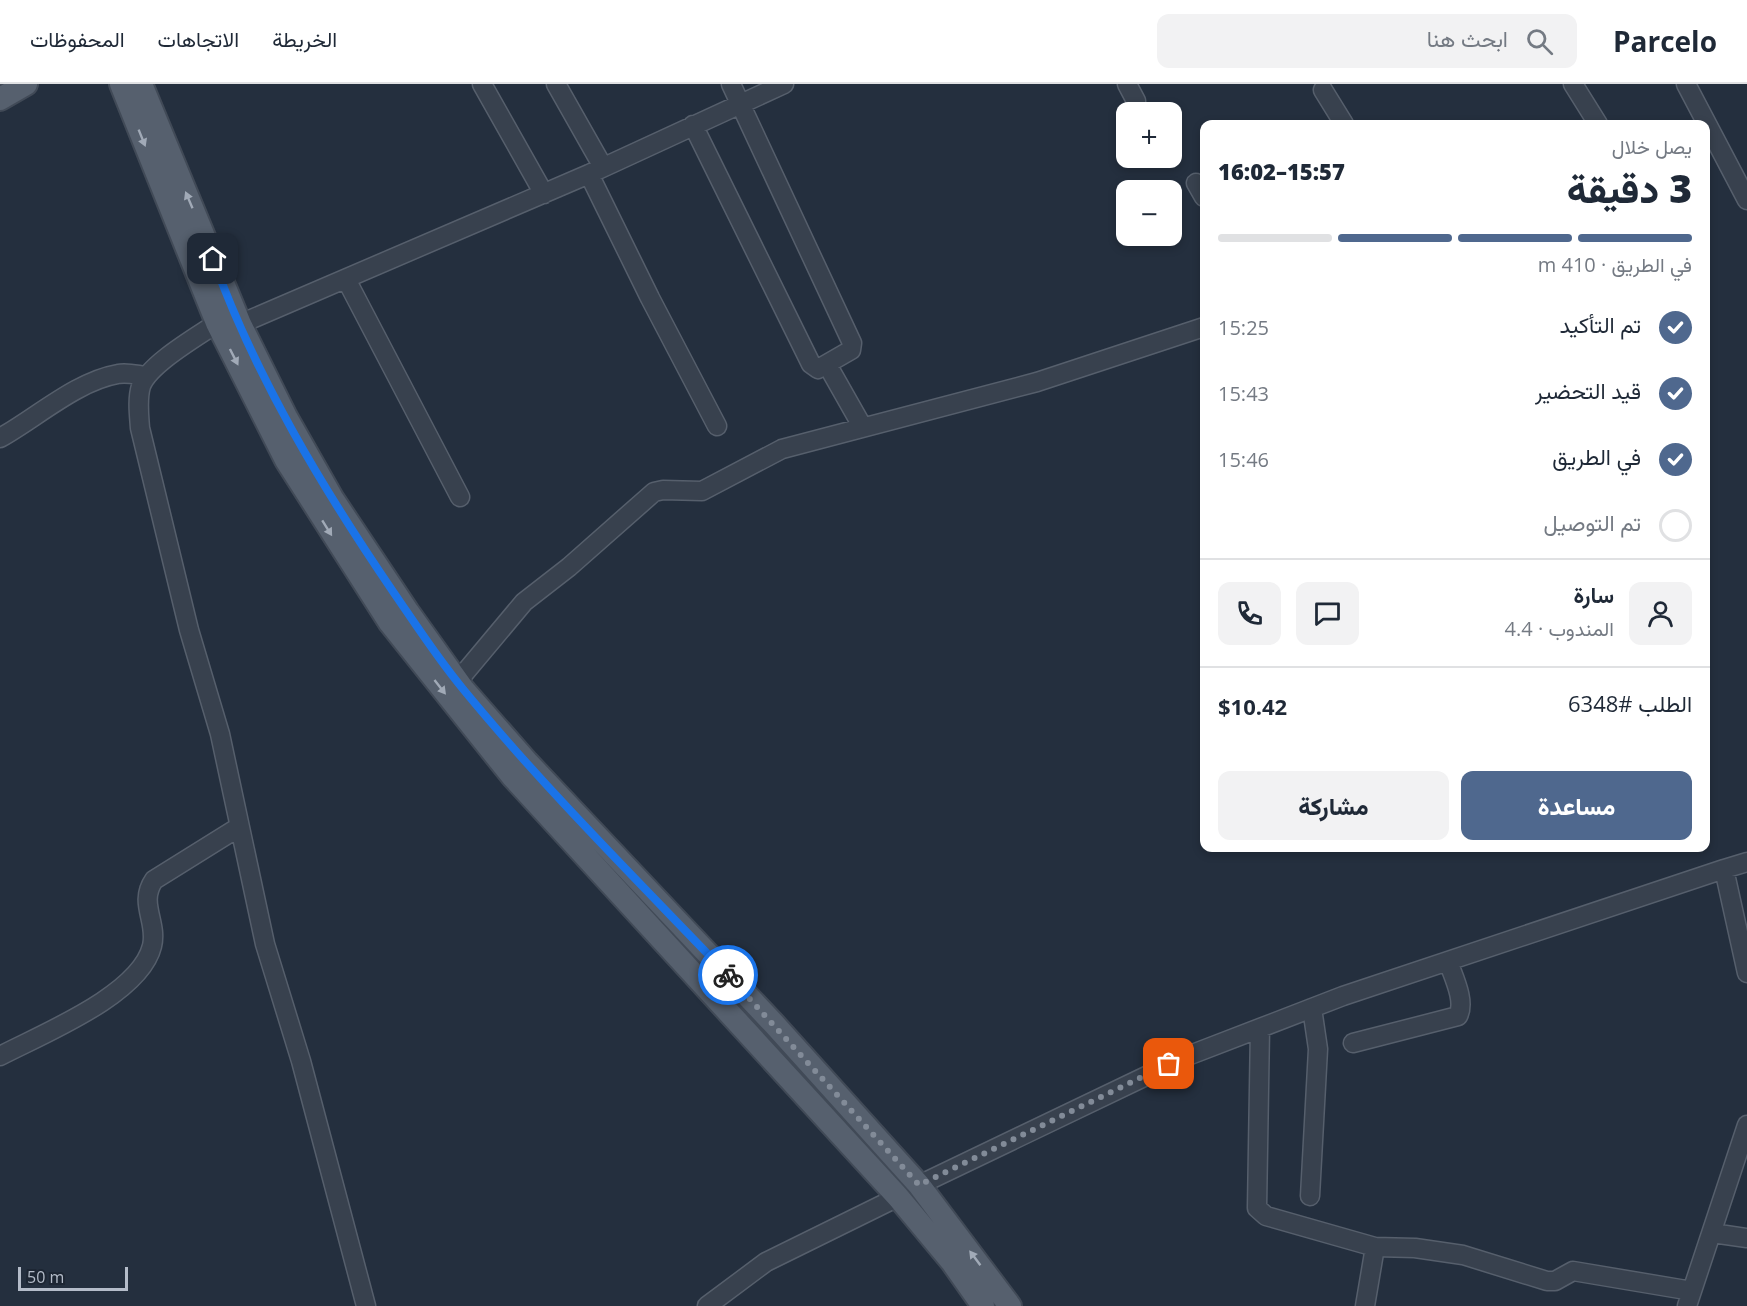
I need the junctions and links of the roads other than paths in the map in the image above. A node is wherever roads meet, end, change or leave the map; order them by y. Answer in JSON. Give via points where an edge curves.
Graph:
{"nodes":[{"id":1,"x":26,"y":84,"type":"edge"},
{"id":2,"x":121,"y":84,"type":"edge"},
{"id":3,"x":141,"y":84,"type":"edge"},
{"id":4,"x":482,"y":84,"type":"edge"},
{"id":5,"x":556,"y":84,"type":"edge"},
{"id":6,"x":732,"y":84,"type":"edge"},
{"id":7,"x":784,"y":84,"type":"edge"},
{"id":8,"x":1127,"y":84,"type":"edge"},
{"id":9,"x":1573,"y":84,"type":"edge"},
{"id":10,"x":1686,"y":84,"type":"edge"},
{"id":11,"x":1323,"y":90,"type":"dead end"},
{"id":12,"x":0,"y":99,"type":"edge"},
{"id":13,"x":1136,"y":101,"type":"dead end"},
{"id":14,"x":741,"y":103,"type":"junction"},
{"id":15,"x":1342,"y":120,"type":"edge"},
{"id":16,"x":1596,"y":120,"type":"edge"},
{"id":17,"x":1708,"y":120,"type":"edge"},
{"id":18,"x":1710,"y":124,"type":"edge"},
{"id":19,"x":693,"y":125,"type":"junction"},
{"id":20,"x":596,"y":171,"type":"junction"},
{"id":21,"x":1740,"y":173,"type":"edge"},
{"id":22,"x":544,"y":194,"type":"junction"},
{"id":23,"x":1747,"y":200,"type":"edge"},
{"id":24,"x":346,"y":279,"type":"junction"},
{"id":25,"x":229,"y":324,"type":"junction"},
{"id":26,"x":1200,"y":328,"type":"edge"},
{"id":27,"x":828,"y":366,"type":"junction"},
{"id":28,"x":146,"y":376,"type":"junction"},
{"id":29,"x":717,"y":426,"type":"dead end"},
{"id":30,"x":862,"y":426,"type":"junction"},
{"id":31,"x":0,"y":438,"type":"edge"},
{"id":32,"x":460,"y":497,"type":"dead end"},
{"id":33,"x":457,"y":682,"type":"junction"},
{"id":34,"x":239,"y":827,"type":"junction"},
{"id":35,"x":1747,"y":862,"type":"edge"},
{"id":36,"x":1724,"y":869,"type":"junction"},
{"id":37,"x":1448,"y":961,"type":"junction"},
{"id":38,"x":1747,"y":973,"type":"edge"},
{"id":39,"x":754,"y":1003,"type":"junction"},
{"id":40,"x":1312,"y":1008,"type":"junction"},
{"id":41,"x":737,"y":1019,"type":"junction"},
{"id":42,"x":1260,"y":1028,"type":"junction"},
{"id":43,"x":1353,"y":1043,"type":"dead end"},
{"id":44,"x":0,"y":1056,"type":"edge"},
{"id":45,"x":1747,"y":1125,"type":"edge"},
{"id":46,"x":1743,"y":1145,"type":"edge"},
{"id":47,"x":919,"y":1185,"type":"junction"},
{"id":48,"x":1310,"y":1196,"type":"dead end"},
{"id":49,"x":898,"y":1197,"type":"junction"},
{"id":50,"x":1712,"y":1233,"type":"junction"},
{"id":51,"x":1747,"y":1238,"type":"edge"},
{"id":52,"x":1375,"y":1247,"type":"junction"},
{"id":53,"x":1690,"y":1299,"type":"edge"},
{"id":54,"x":366,"y":1306,"type":"edge"},
{"id":55,"x":707,"y":1306,"type":"edge"},
{"id":56,"x":983,"y":1306,"type":"edge"},
{"id":57,"x":1010,"y":1306,"type":"edge"},
{"id":58,"x":1365,"y":1306,"type":"edge"}],
"edges":[{"from":1,"to":12,"type":"main road"},
{"from":2,"to":25,"type":"main road","one_way":true},
{"from":25,"to":3,"type":"main road","one_way":true},
{"from":4,"to":22,"type":"street"},
{"from":5,"to":20,"type":"street"},
{"from":6,"to":14,"type":"street"},
{"from":7,"to":14,"type":"street"},
{"from":8,"to":13,"type":"street"},
{"from":9,"to":16,"type":"street"},
{"from":10,"to":17,"type":"street"},
{"from":11,"to":15,"type":"street"},
{"from":14,"to":19,"type":"street"},
{"from":14,"to":27,"type":"street","via":[[852,343],[851,350]]},
{"from":18,"to":21,"type":"street"},
{"from":19,"to":20,"type":"street"},
{"from":19,"to":27,"type":"street","via":[[811,364],[818,369]]},
{"from":20,"to":22,"type":"street"},
{"from":20,"to":29,"type":"street","via":[[650,298]]},
{"from":21,"to":23,"type":"street"},
{"from":22,"to":24,"type":"street"},
{"from":24,"to":25,"type":"street"},
{"from":24,"to":32,"type":"street"},
{"from":25,"to":28,"type":"street","via":[[178,350]]},
{"from":25,"to":33,"type":"main road","via":[[362,547]]},
{"from":25,"to":41,"type":"main road","one_way":true,"via":[[286,460],[390,623],[512,776]]},
{"from":26,"to":30,"type":"street","via":[[1037,382]]},
{"from":27,"to":30,"type":"street"},
{"from":28,"to":31,"type":"street","via":[[124,373],[107,378],[65,397]]},
{"from":28,"to":34,"type":"street","via":[[139,396],[140,428],[189,630],[220,734]]},
{"from":30,"to":33,"type":"street","via":[[782,449],[702,491],[654,492],[524,602]]},
{"from":33,"to":39,"type":"main road"},
{"from":34,"to":44,"type":"street","via":[[154,880],[148,888],[152,947],[138,971],[119,991]]},
{"from":34,"to":54,"type":"street","via":[[265,944],[301,1061]]},
{"from":35,"to":36,"type":"street"},
{"from":36,"to":37,"type":"street"},
{"from":36,"to":38,"type":"street"},
{"from":37,"to":40,"type":"street"},
{"from":37,"to":43,"type":"street","via":[[1460,999],[1458,1016]]},
{"from":39,"to":41,"type":"main road"},
{"from":39,"to":47,"type":"main road"},
{"from":40,"to":42,"type":"street"},
{"from":40,"to":48,"type":"street","via":[[1318,1049]]},
{"from":41,"to":49,"type":"main road"},
{"from":42,"to":47,"type":"street","via":[[1127,1084]]},
{"from":42,"to":52,"type":"street","via":[[1257,1208],[1266,1216]]},
{"from":45,"to":46,"type":"street"},
{"from":46,"to":50,"type":"street"},
{"from":57,"to":47,"type":"main road","one_way":true},
{"from":49,"to":55,"type":"street","via":[[766,1262]]},
{"from":49,"to":56,"type":"main road"},
{"from":50,"to":51,"type":"street"},
{"from":50,"to":53,"type":"street"},
{"from":52,"to":53,"type":"street","via":[[1463,1255],[1547,1281],[1574,1271],[1595,1273]]},
{"from":52,"to":58,"type":"street"}]}
